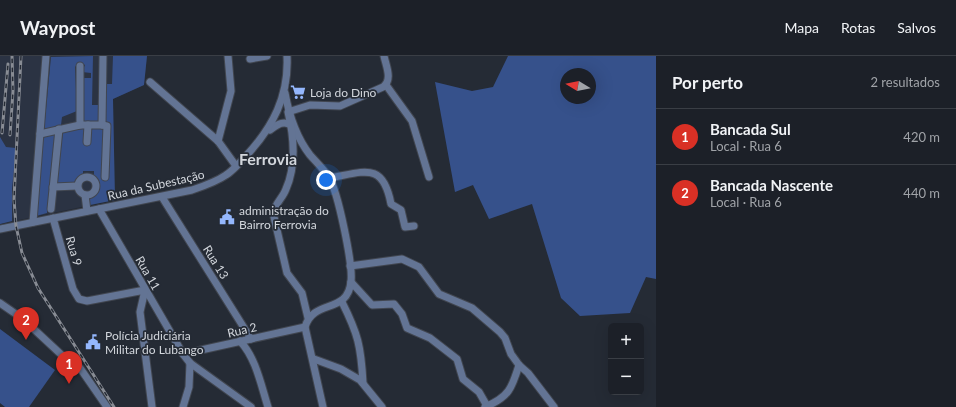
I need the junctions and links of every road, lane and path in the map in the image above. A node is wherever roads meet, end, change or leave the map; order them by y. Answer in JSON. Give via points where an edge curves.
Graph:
{"nodes":[{"id":1,"x":46,"y":56,"type":"edge"},
{"id":2,"x":103,"y":56,"type":"edge"},
{"id":3,"x":228,"y":56,"type":"edge"},
{"id":4,"x":267,"y":56,"type":"edge"},
{"id":5,"x":287,"y":56,"type":"edge"},
{"id":6,"x":384,"y":56,"type":"edge"},
{"id":7,"x":250,"y":59,"type":"dead end"},
{"id":8,"x":80,"y":66,"type":"dead end"},
{"id":9,"x":150,"y":82,"type":"dead end"},
{"id":10,"x":386,"y":85,"type":"junction"},
{"id":11,"x":284,"y":91,"type":"junction"},
{"id":12,"x":288,"y":112,"type":"junction"},
{"id":13,"x":80,"y":125,"type":"junction"},
{"id":14,"x":88,"y":125,"type":"junction"},
{"id":15,"x":102,"y":125,"type":"junction"},
{"id":16,"x":291,"y":125,"type":"junction"},
{"id":17,"x":58,"y":129,"type":"junction"},
{"id":18,"x":40,"y":134,"type":"junction"},
{"id":19,"x":264,"y":134,"type":"junction"},
{"id":20,"x":87,"y":142,"type":"dead end"},
{"id":21,"x":218,"y":142,"type":"junction"},
{"id":22,"x":236,"y":166,"type":"junction"},
{"id":23,"x":105,"y":177,"type":"dead end"},
{"id":24,"x":330,"y":178,"type":"junction"},
{"id":25,"x":429,"y":178,"type":"dead end"},
{"id":26,"x":77,"y":186,"type":"junction"},
{"id":27,"x":53,"y":187,"type":"junction"},
{"id":28,"x":86,"y":195,"type":"junction"},
{"id":29,"x":162,"y":196,"type":"junction"},
{"id":30,"x":51,"y":209,"type":"dead end"},
{"id":31,"x":99,"y":209,"type":"junction"},
{"id":32,"x":87,"y":211,"type":"junction"},
{"id":33,"x":53,"y":218,"type":"junction"},
{"id":34,"x":33,"y":222,"type":"junction"},
{"id":35,"x":414,"y":226,"type":"dead end"},
{"id":36,"x":0,"y":229,"type":"edge"},
{"id":37,"x":350,"y":266,"type":"junction"},
{"id":38,"x":351,"y":282,"type":"junction"},
{"id":39,"x":145,"y":290,"type":"junction"},
{"id":40,"x":342,"y":302,"type":"junction"},
{"id":41,"x":0,"y":303,"type":"edge"},
{"id":42,"x":308,"y":318,"type":"junction"},
{"id":43,"x":305,"y":327,"type":"junction"},
{"id":44,"x":251,"y":339,"type":"junction"},
{"id":45,"x":240,"y":341,"type":"junction"},
{"id":46,"x":181,"y":351,"type":"junction"},
{"id":47,"x":314,"y":359,"type":"junction"},
{"id":48,"x":190,"y":363,"type":"junction"},
{"id":49,"x":519,"y":365,"type":"junction"},
{"id":50,"x":363,"y":383,"type":"junction"},
{"id":51,"x":107,"y":407,"type":"edge"},
{"id":52,"x":152,"y":407,"type":"edge"},
{"id":53,"x":183,"y":407,"type":"edge"},
{"id":54,"x":251,"y":407,"type":"edge"},
{"id":55,"x":268,"y":407,"type":"edge"},
{"id":56,"x":323,"y":407,"type":"edge"},
{"id":57,"x":382,"y":407,"type":"edge"},
{"id":58,"x":486,"y":407,"type":"edge"},
{"id":59,"x":554,"y":407,"type":"edge"}],
"edges":[{"from":1,"to":18,"type":"street"},
{"from":2,"to":15,"type":"street"},
{"from":3,"to":21,"type":"street","via":[[231,91]]},
{"from":4,"to":7,"type":"street"},
{"from":5,"to":11,"type":"street","name":"Rua da Subestação","via":[[288,70]]},
{"from":6,"to":10,"type":"street","via":[[388,77]]},
{"from":8,"to":13,"type":"street"},
{"from":9,"to":21,"type":"street"},
{"from":10,"to":12,"type":"street","via":[[340,106],[310,105]]},
{"from":10,"to":25,"type":"street","via":[[412,121]]},
{"from":11,"to":12,"type":"street"},
{"from":11,"to":19,"type":"street","name":"Rua da Subestação","via":[[277,115]]},
{"from":12,"to":16,"type":"street"},
{"from":12,"to":24,"type":"street","via":[[309,154]]},
{"from":13,"to":14,"type":"street"},
{"from":13,"to":17,"type":"street"},
{"from":14,"to":15,"type":"street"},
{"from":14,"to":20,"type":"street"},
{"from":15,"to":23,"type":"street","via":[[107,126]]},
{"from":16,"to":19,"type":"street","via":[[280,124]]},
{"from":16,"to":42,"type":"street","via":[[290,178],[274,210],[274,217],[287,273],[302,293]]},
{"from":17,"to":18,"type":"street"},
{"from":17,"to":27,"type":"street"},
{"from":18,"to":34,"type":"street"},
{"from":19,"to":22,"type":"street","name":"Rua da Subestação"},
{"from":21,"to":22,"type":"street"},
{"from":22,"to":29,"type":"street","name":"Rua da Subestação","via":[[212,183]]},
{"from":24,"to":35,"type":"street","via":[[372,171],[388,188],[391,204],[401,210],[405,227]]},
{"from":24,"to":37,"type":"street"},
{"from":26,"to":27,"type":"street"},
{"from":26,"to":28,"type":"street","via":[[80,193]]},
{"from":26,"to":28,"type":"street","via":[[83,177],[94,180],[95,189]]},
{"from":27,"to":30,"type":"street"},
{"from":28,"to":32,"type":"street"},
{"from":29,"to":31,"type":"street","name":"Rua da Subestação"},
{"from":29,"to":44,"type":"street","name":"Rua 13"},
{"from":31,"to":32,"type":"street","name":"Rua da Subestação"},
{"from":31,"to":39,"type":"street","name":"Rua 11"},
{"from":32,"to":33,"type":"street","name":"Rua da Subestação"},
{"from":33,"to":34,"type":"street","name":"Rua da Subestação"},
{"from":33,"to":39,"type":"street","name":"Rua 9","via":[[79,299],[87,301]]},
{"from":34,"to":36,"type":"street","name":"Rua da Subestação"},
{"from":37,"to":38,"type":"street"},
{"from":37,"to":49,"type":"street","via":[[402,260],[419,267],[439,294],[472,308],[500,332]]},
{"from":38,"to":40,"type":"street"},
{"from":38,"to":58,"type":"street","via":[[372,306],[394,304],[402,314],[407,328],[430,338],[457,359],[463,379],[479,392]]},
{"from":39,"to":46,"type":"street","name":"Rua 11"},
{"from":39,"to":52,"type":"street","via":[[140,312]]},
{"from":40,"to":42,"type":"street","via":[[315,312]]},
{"from":40,"to":50,"type":"street","via":[[362,352]]},
{"from":41,"to":51,"type":"street","via":[[23,318],[66,359],[80,368]]},
{"from":42,"to":43,"type":"street"},
{"from":43,"to":44,"type":"street","name":"Rua 2"},
{"from":43,"to":47,"type":"street"},
{"from":44,"to":45,"type":"street","name":"Rua 2"},
{"from":45,"to":46,"type":"street","name":"Rua 2"},
{"from":45,"to":55,"type":"street","via":[[252,360]]},
{"from":46,"to":48,"type":"street","name":"Rua 11"},
{"from":47,"to":50,"type":"street","via":[[345,371]]},
{"from":47,"to":56,"type":"street"},
{"from":48,"to":53,"type":"street","via":[[190,387]]},
{"from":48,"to":54,"type":"street","name":"Rua 11"},
{"from":49,"to":58,"type":"street","via":[[506,395]]},
{"from":49,"to":59,"type":"street"},
{"from":50,"to":57,"type":"street"}]}
